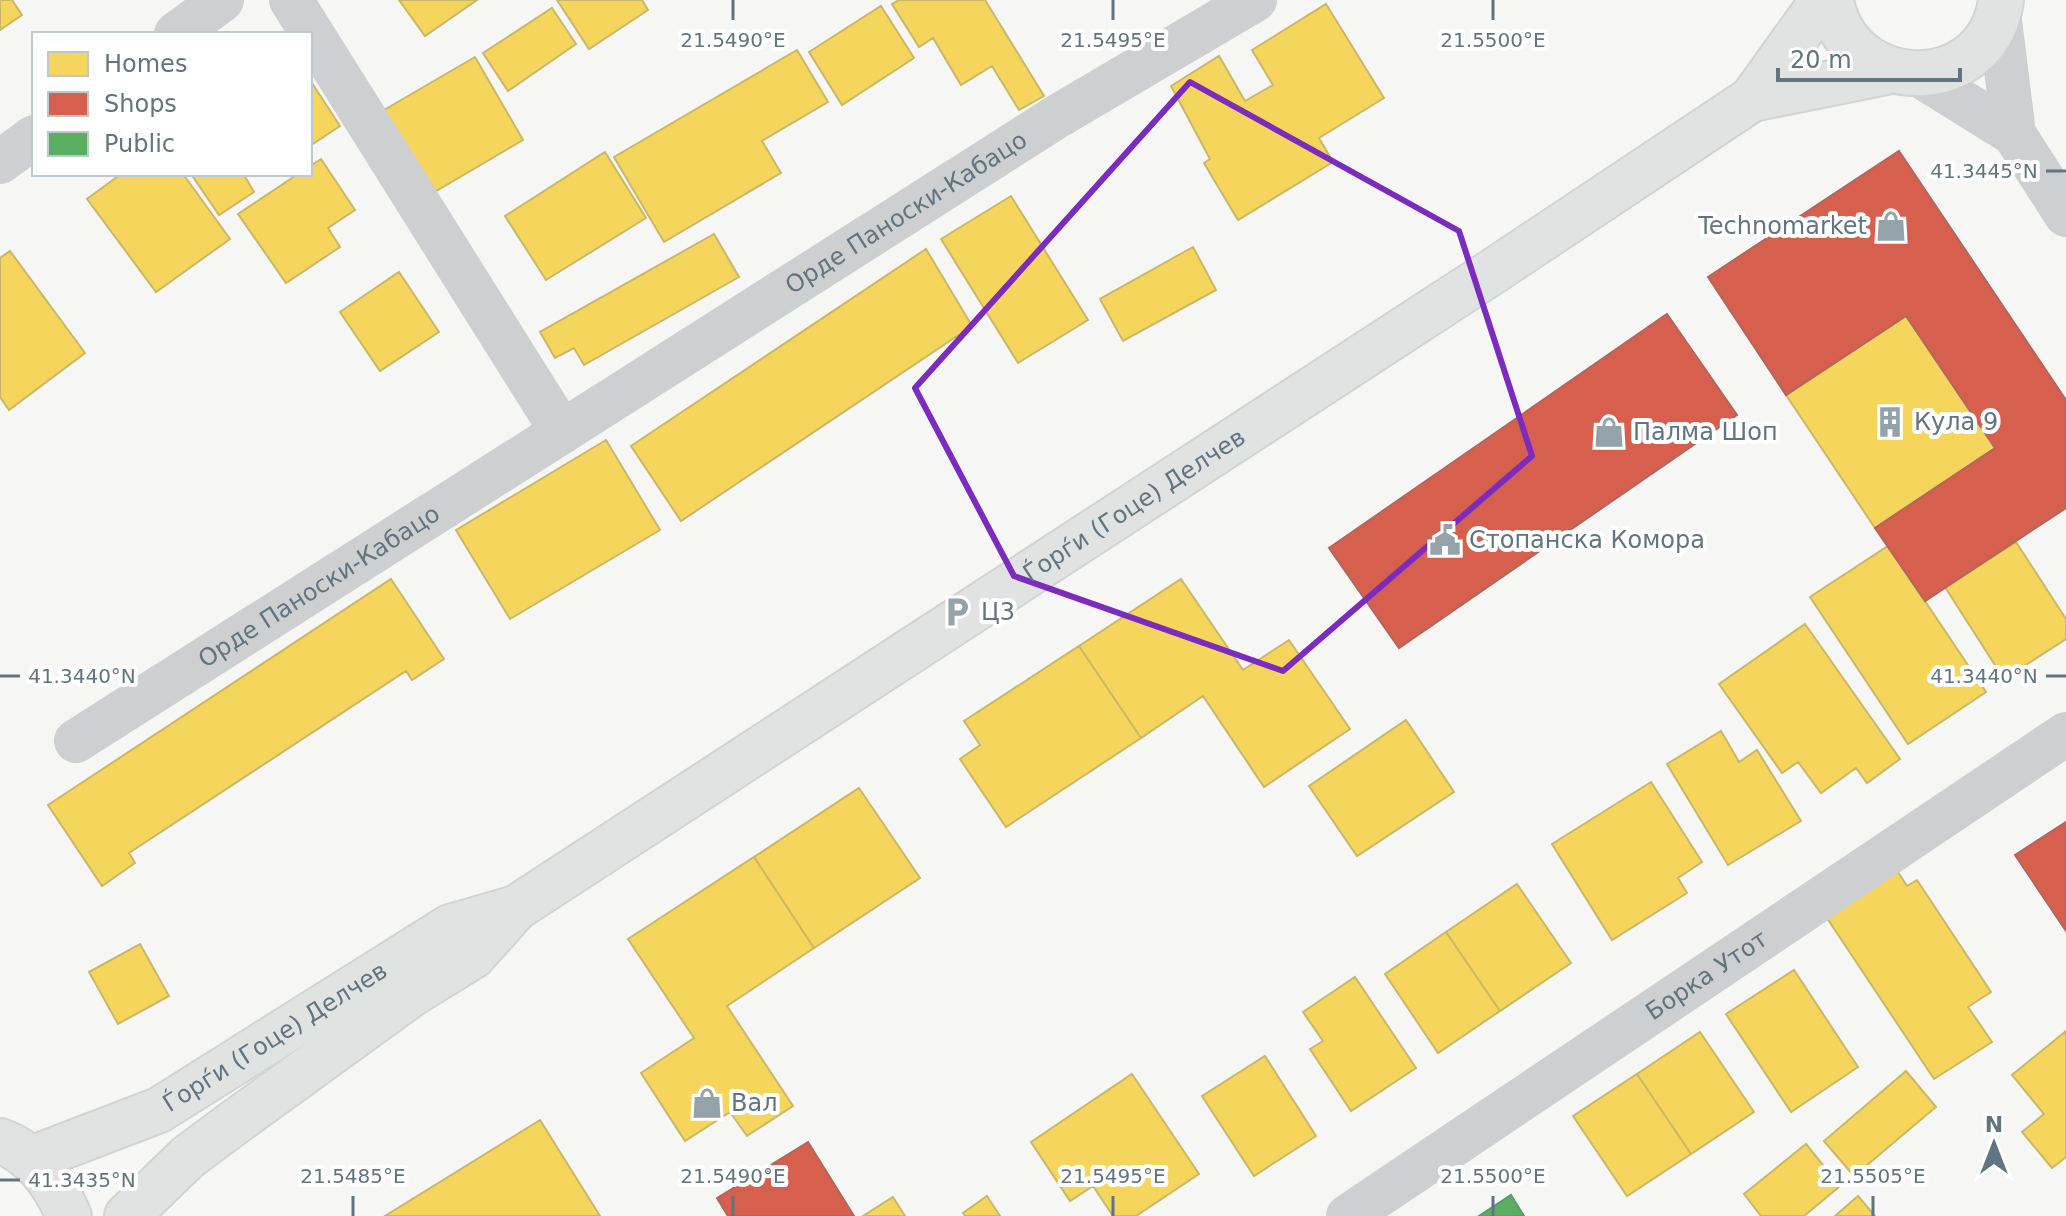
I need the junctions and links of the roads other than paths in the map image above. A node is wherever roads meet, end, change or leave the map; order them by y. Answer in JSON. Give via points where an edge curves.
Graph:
{"nodes":[{"id":1,"x":222,"y":0,"type":"edge"},
{"id":2,"x":291,"y":0,"type":"edge"},
{"id":3,"x":1255,"y":0,"type":"edge"},
{"id":4,"x":1823,"y":0,"type":"edge"},
{"id":5,"x":1831,"y":0,"type":"edge"},
{"id":6,"x":2000,"y":6,"type":"edge"},
{"id":7,"x":179,"y":32,"type":"edge"},
{"id":8,"x":311,"y":32,"type":"edge"},
{"id":9,"x":312,"y":33,"type":"edge"},
{"id":10,"x":1905,"y":73,"type":"junction"},
{"id":11,"x":1752,"y":99,"type":"junction"},
{"id":12,"x":2014,"y":134,"type":"junction"},
{"id":13,"x":32,"y":138,"type":"edge"},
{"id":14,"x":0,"y":162,"type":"edge"},
{"id":15,"x":2066,"y":215,"type":"edge"},
{"id":16,"x":562,"y":432,"type":"junction"},
{"id":17,"x":2066,"y":734,"type":"edge"},
{"id":18,"x":76,"y":741,"type":"dead end"},
{"id":19,"x":516,"y":908,"type":"junction"},
{"id":20,"x":16,"y":1150,"type":"edge"},
{"id":21,"x":69,"y":1216,"type":"edge"},
{"id":22,"x":127,"y":1216,"type":"edge"},
{"id":23,"x":1348,"y":1216,"type":"edge"}],
"edges":[{"from":1,"to":7,"type":"street"},
{"from":2,"to":8,"type":"street"},
{"from":3,"to":16,"type":"street","name":"Орде Паноски-Кабацо","via":[[1058,116]]},
{"from":4,"to":11,"type":"main road","name":"Ѓорѓи (Гоце) Делчев"},
{"from":5,"to":10,"type":"main road","via":[[1847,40],[1867,58]]},
{"from":6,"to":10,"type":"main road","name":"Ѓорѓи (Гоце) Делчев","via":[[1988,36],[1969,56],[1945,70]]},
{"from":6,"to":12,"type":"street"},
{"from":9,"to":16,"type":"street"},
{"from":10,"to":11,"type":"main road","name":"Ѓорѓи (Гоце) Делчев"},
{"from":10,"to":12,"type":"street"},
{"from":11,"to":19,"type":"main road","name":"Ѓорѓи (Гоце) Делчев"},
{"from":12,"to":15,"type":"street"},
{"from":13,"to":14,"type":"street"},
{"from":16,"to":18,"type":"street","name":"Орде Паноски-Кабацо"},
{"from":17,"to":23,"type":"street","name":"Борка Утот"},
{"from":19,"to":20,"type":"main road","name":"Ѓорѓи (Гоце) Делчев","via":[[450,927],[159,1110]]},
{"from":19,"to":22,"type":"main road","name":"Ѓорѓи (Гоце) Делчев","via":[[473,956],[413,993],[188,1157]]},
{"from":20,"to":21,"type":"main road","via":[[58,1189]]}]}
